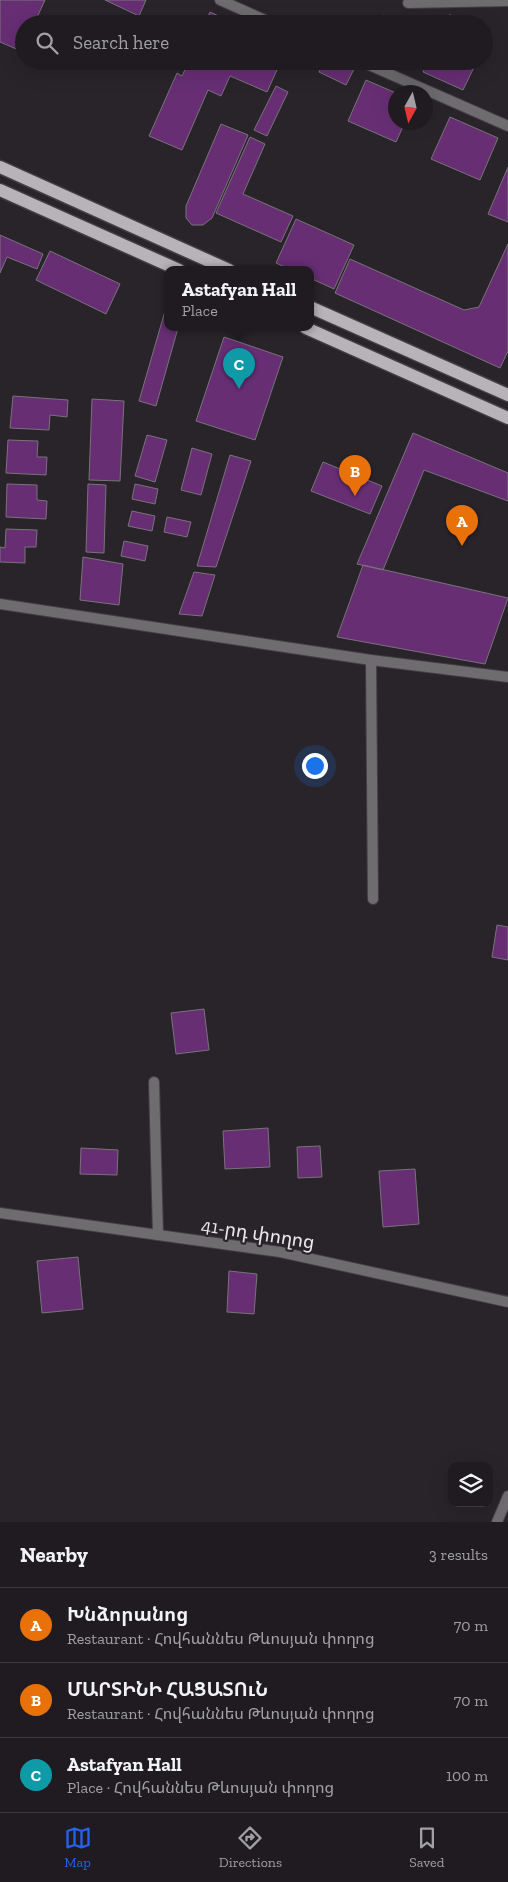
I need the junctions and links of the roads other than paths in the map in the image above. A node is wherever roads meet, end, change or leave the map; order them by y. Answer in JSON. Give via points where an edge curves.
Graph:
{"nodes":[{"id":1,"x":220,"y":0,"type":"edge"},
{"id":2,"x":508,"y":1,"type":"edge"},
{"id":3,"x":408,"y":3,"type":"dead end"},
{"id":4,"x":254,"y":15,"type":"edge"},
{"id":5,"x":380,"y":70,"type":"edge"},
{"id":6,"x":508,"y":126,"type":"edge"},
{"id":7,"x":0,"y":168,"type":"edge"},
{"id":8,"x":0,"y":190,"type":"edge"},
{"id":9,"x":170,"y":266,"type":"edge"},
{"id":10,"x":220,"y":266,"type":"edge"},
{"id":11,"x":314,"y":309,"type":"edge"},
{"id":12,"x":313,"y":331,"type":"edge"},
{"id":13,"x":508,"y":395,"type":"edge"},
{"id":14,"x":508,"y":418,"type":"edge"},
{"id":15,"x":0,"y":604,"type":"edge"},
{"id":16,"x":371,"y":660,"type":"junction"},
{"id":17,"x":508,"y":677,"type":"edge"},
{"id":18,"x":373,"y":898,"type":"dead end"},
{"id":19,"x":154,"y":1082,"type":"dead end"},
{"id":20,"x":0,"y":1213,"type":"edge"},
{"id":21,"x":158,"y":1235,"type":"junction"},
{"id":22,"x":508,"y":1302,"type":"edge"},
{"id":23,"x":508,"y":1496,"type":"edge"},
{"id":24,"x":497,"y":1522,"type":"edge"}],
"edges":[{"from":1,"to":4,"type":"street"},
{"from":2,"to":3,"type":"street"},
{"from":5,"to":6,"type":"street"},
{"from":7,"to":10,"type":"main road"},
{"from":8,"to":9,"type":"main road"},
{"from":11,"to":13,"type":"main road"},
{"from":12,"to":14,"type":"main road"},
{"from":15,"to":16,"type":"street"},
{"from":16,"to":17,"type":"street"},
{"from":16,"to":18,"type":"street"},
{"from":19,"to":21,"type":"street"},
{"from":20,"to":21,"type":"street","name":"41-րդ փողոց"},
{"from":21,"to":22,"type":"street","name":"41-րդ փողոց","via":[[280,1252]]},
{"from":23,"to":24,"type":"street"}]}
